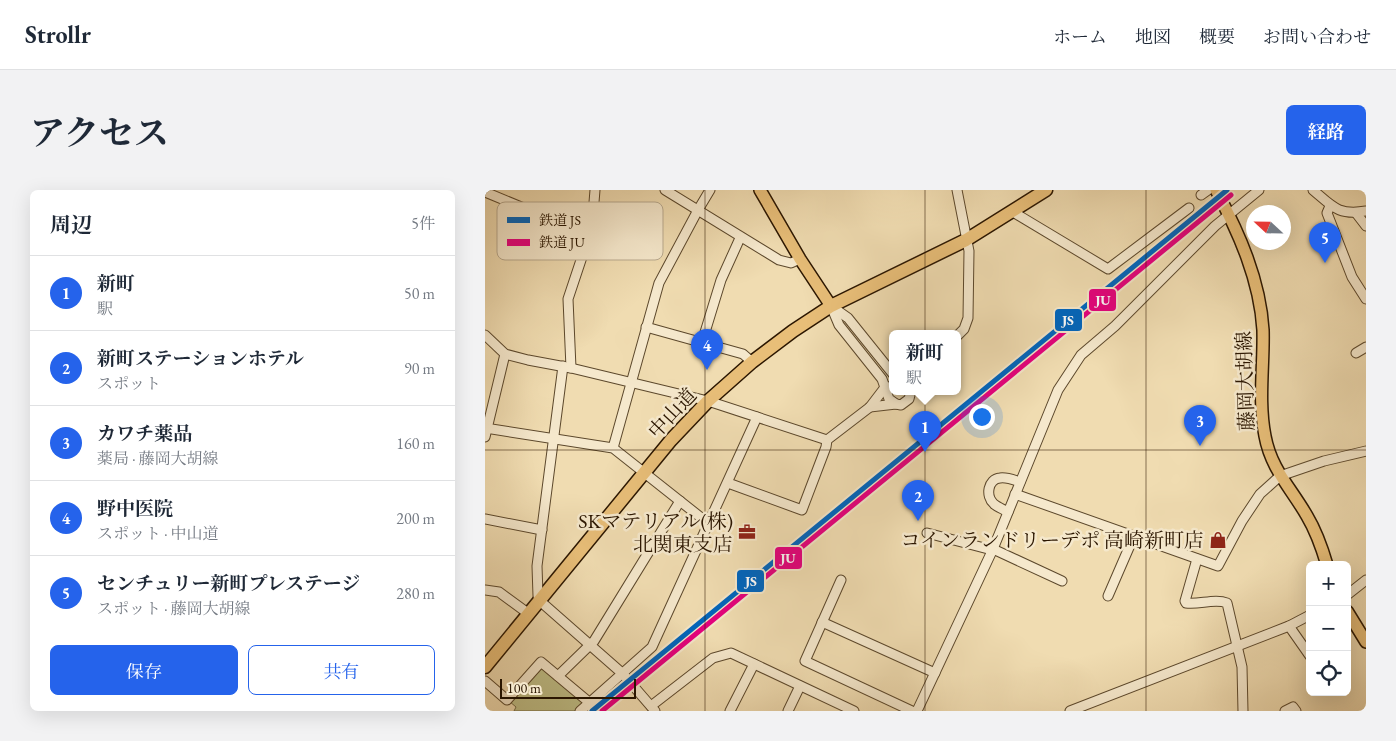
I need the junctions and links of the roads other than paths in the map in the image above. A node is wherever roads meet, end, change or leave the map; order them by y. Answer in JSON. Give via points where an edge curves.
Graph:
{"nodes":[{"id":1,"x":665,"y":190,"type":"edge"},
{"id":2,"x":710,"y":190,"type":"edge"},
{"id":3,"x":760,"y":190,"type":"edge"},
{"id":4,"x":957,"y":190,"type":"edge"},
{"id":5,"x":1046,"y":190,"type":"edge"},
{"id":6,"x":1217,"y":190,"type":"edge"},
{"id":7,"x":1259,"y":190,"type":"edge"},
{"id":8,"x":1313,"y":190,"type":"edge"},
{"id":9,"x":485,"y":192,"type":"edge"},
{"id":10,"x":509,"y":202,"type":"edge"},
{"id":11,"x":1331,"y":206,"type":"junction"},
{"id":12,"x":1189,"y":208,"type":"dead end"},
{"id":13,"x":698,"y":210,"type":"junction"},
{"id":14,"x":1366,"y":210,"type":"edge"},
{"id":15,"x":1013,"y":212,"type":"junction"},
{"id":16,"x":1356,"y":212,"type":"junction"},
{"id":17,"x":1229,"y":215,"type":"junction"},
{"id":18,"x":1366,"y":226,"type":"edge"},
{"id":19,"x":740,"y":238,"type":"junction"},
{"id":20,"x":966,"y":240,"type":"junction"},
{"id":21,"x":800,"y":259,"type":"junction"},
{"id":22,"x":580,"y":260,"type":"edge"},
{"id":23,"x":1366,"y":299,"type":"edge"},
{"id":24,"x":831,"y":306,"type":"junction"},
{"id":25,"x":646,"y":327,"type":"junction"},
{"id":26,"x":961,"y":332,"type":"edge"},
{"id":27,"x":485,"y":335,"type":"edge"},
{"id":28,"x":702,"y":342,"type":"junction"},
{"id":29,"x":1366,"y":347,"type":"edge"},
{"id":30,"x":1356,"y":353,"type":"dead end"},
{"id":31,"x":505,"y":354,"type":"junction"},
{"id":32,"x":752,"y":362,"type":"junction"},
{"id":33,"x":567,"y":367,"type":"junction"},
{"id":34,"x":889,"y":369,"type":"edge"},
{"id":35,"x":631,"y":382,"type":"junction"},
{"id":36,"x":885,"y":386,"type":"junction"},
{"id":37,"x":909,"y":395,"type":"edge"},
{"id":38,"x":708,"y":401,"type":"junction"},
{"id":39,"x":896,"y":404,"type":"junction"},
{"id":40,"x":870,"y":407,"type":"junction"},
{"id":41,"x":757,"y":417,"type":"junction"},
{"id":42,"x":486,"y":431,"type":"edge"},
{"id":43,"x":553,"y":439,"type":"junction"},
{"id":44,"x":827,"y":440,"type":"junction"},
{"id":45,"x":613,"y":448,"type":"junction"},
{"id":46,"x":1366,"y":451,"type":"edge"},
{"id":47,"x":644,"y":472,"type":"junction"},
{"id":48,"x":1280,"y":476,"type":"junction"},
{"id":49,"x":1020,"y":482,"type":"junction"},
{"id":50,"x":727,"y":483,"type":"junction"},
{"id":51,"x":1015,"y":494,"type":"junction"},
{"id":52,"x":680,"y":501,"type":"junction"},
{"id":53,"x":1008,"y":512,"type":"junction"},
{"id":54,"x":485,"y":519,"type":"edge"},
{"id":55,"x":709,"y":524,"type":"junction"},
{"id":56,"x":542,"y":530,"type":"junction"},
{"id":57,"x":927,"y":533,"type":"dead end"},
{"id":58,"x":1134,"y":536,"type":"junction"},
{"id":59,"x":992,"y":550,"type":"junction"},
{"id":60,"x":1197,"y":559,"type":"junction"},
{"id":61,"x":1326,"y":561,"type":"edge"},
{"id":62,"x":841,"y":580,"type":"dead end"},
{"id":63,"x":1366,"y":580,"type":"edge"},
{"id":64,"x":1061,"y":581,"type":"dead end"},
{"id":65,"x":485,"y":590,"type":"edge"},
{"id":66,"x":1351,"y":591,"type":"edge"},
{"id":67,"x":1108,"y":596,"type":"dead end"},
{"id":68,"x":540,"y":601,"type":"junction"},
{"id":69,"x":529,"y":614,"type":"junction"},
{"id":70,"x":1306,"y":617,"type":"edge"},
{"id":71,"x":1351,"y":618,"type":"edge"},
{"id":72,"x":822,"y":622,"type":"junction"},
{"id":73,"x":1289,"y":626,"type":"junction"},
{"id":74,"x":1366,"y":642,"type":"edge"},
{"id":75,"x":590,"y":644,"type":"junction"},
{"id":76,"x":1237,"y":646,"type":"junction"},
{"id":77,"x":1306,"y":651,"type":"edge"},
{"id":78,"x":754,"y":664,"type":"junction"},
{"id":79,"x":485,"y":667,"type":"edge"},
{"id":80,"x":935,"y":673,"type":"junction"},
{"id":81,"x":623,"y":674,"type":"junction"},
{"id":82,"x":558,"y":676,"type":"junction"},
{"id":83,"x":485,"y":681,"type":"edge"},
{"id":84,"x":800,"y":686,"type":"junction"},
{"id":85,"x":590,"y":703,"type":"junction"},
{"id":86,"x":838,"y":708,"type":"edge"},
{"id":87,"x":653,"y":709,"type":"edge"},
{"id":88,"x":580,"y":711,"type":"edge"},
{"id":89,"x":730,"y":711,"type":"edge"},
{"id":90,"x":788,"y":711,"type":"edge"},
{"id":91,"x":854,"y":711,"type":"edge"},
{"id":92,"x":912,"y":711,"type":"edge"},
{"id":93,"x":917,"y":711,"type":"edge"},
{"id":94,"x":1071,"y":711,"type":"edge"},
{"id":95,"x":1243,"y":711,"type":"edge"},
{"id":96,"x":1285,"y":711,"type":"edge"},
{"id":97,"x":1296,"y":711,"type":"edge"}],
"edges":[{"from":1,"to":13,"type":"street"},
{"from":2,"to":13,"type":"street"},
{"from":3,"to":21,"type":"main road"},
{"from":4,"to":20,"type":"street"},
{"from":5,"to":15,"type":"highway","name":"中山道"},
{"from":6,"to":17,"type":"main road","name":"藤岡大胡線"},
{"from":7,"to":17,"type":"street"},
{"from":8,"to":11,"type":"street"},
{"from":9,"to":10,"type":"street"},
{"from":11,"to":16,"type":"street"},
{"from":11,"to":23,"type":"street","via":[[1327,213],[1352,277]]},
{"from":12,"to":15,"type":"street","via":[[1108,269]]},
{"from":13,"to":19,"type":"street"},
{"from":13,"to":25,"type":"street","via":[[661,278]]},
{"from":14,"to":16,"type":"street"},
{"from":15,"to":20,"type":"highway","name":"中山道"},
{"from":16,"to":18,"type":"street"},
{"from":17,"to":48,"type":"main road","name":"藤岡大胡線","via":[[1251,269],[1260,308],[1263,422],[1268,448]]},
{"from":17,"to":49,"type":"street","via":[[1081,355],[1058,390]]},
{"from":19,"to":21,"type":"street","via":[[779,260],[791,263]]},
{"from":19,"to":28,"type":"street","via":[[721,280]]},
{"from":20,"to":24,"type":"highway","name":"中山道"},
{"from":20,"to":26,"type":"street","via":[[969,251],[968,318]]},
{"from":21,"to":24,"type":"main road"},
{"from":22,"to":33,"type":"street","via":[[567,299]]},
{"from":24,"to":32,"type":"highway","name":"中山道"},
{"from":24,"to":34,"type":"street","via":[[848,318]]},
{"from":24,"to":36,"type":"street","via":[[839,325]]},
{"from":25,"to":28,"type":"street"},
{"from":25,"to":35,"type":"street"},
{"from":27,"to":31,"type":"street"},
{"from":28,"to":32,"type":"street","via":[[743,354]]},
{"from":29,"to":30,"type":"street"},
{"from":31,"to":33,"type":"street"},
{"from":31,"to":42,"type":"street"},
{"from":32,"to":38,"type":"highway","name":"中山道"},
{"from":33,"to":35,"type":"street"},
{"from":33,"to":43,"type":"street"},
{"from":35,"to":38,"type":"street"},
{"from":35,"to":45,"type":"street"},
{"from":36,"to":39,"type":"street","via":[[889,399]]},
{"from":36,"to":40,"type":"street"},
{"from":37,"to":39,"type":"street","via":[[905,403]]},
{"from":38,"to":41,"type":"street"},
{"from":38,"to":47,"type":"highway","name":"中山道"},
{"from":39,"to":40,"type":"street"},
{"from":40,"to":44,"type":"street"},
{"from":41,"to":44,"type":"street"},
{"from":41,"to":50,"type":"street"},
{"from":42,"to":43,"type":"street"},
{"from":43,"to":45,"type":"street"},
{"from":43,"to":56,"type":"street"},
{"from":44,"to":50,"type":"street","via":[[802,510]]},
{"from":45,"to":47,"type":"street"},
{"from":46,"to":48,"type":"street"},
{"from":47,"to":52,"type":"street"},
{"from":47,"to":68,"type":"highway","name":"中山道"},
{"from":48,"to":60,"type":"street","via":[[1260,494],[1218,566]]},
{"from":48,"to":61,"type":"main road","name":"藤岡大胡線","via":[[1306,514]]},
{"from":49,"to":51,"type":"street"},
{"from":49,"to":53,"type":"street","via":[[1003,477],[991,484],[991,501]]},
{"from":50,"to":55,"type":"street"},
{"from":51,"to":53,"type":"street"},
{"from":51,"to":58,"type":"street"},
{"from":52,"to":55,"type":"street"},
{"from":52,"to":75,"type":"street"},
{"from":53,"to":59,"type":"street"},
{"from":54,"to":56,"type":"street"},
{"from":55,"to":81,"type":"street","via":[[653,647]]},
{"from":56,"to":68,"type":"street","via":[[537,566]]},
{"from":57,"to":59,"type":"street"},
{"from":58,"to":60,"type":"street"},
{"from":58,"to":67,"type":"street"},
{"from":59,"to":64,"type":"street"},
{"from":59,"to":80,"type":"street"},
{"from":60,"to":76,"type":"street","via":[[1185,601],[1195,604],[1227,603]]},
{"from":62,"to":72,"type":"street"},
{"from":63,"to":66,"type":"street"},
{"from":65,"to":69,"type":"street","via":[[499,592]]},
{"from":68,"to":69,"type":"highway","name":"中山道"},
{"from":68,"to":75,"type":"street"},
{"from":69,"to":79,"type":"highway","name":"中山道"},
{"from":70,"to":73,"type":"street"},
{"from":71,"to":74,"type":"main road"},
{"from":72,"to":80,"type":"street"},
{"from":72,"to":92,"type":"street","via":[[805,661]]},
{"from":73,"to":76,"type":"street"},
{"from":73,"to":77,"type":"street"},
{"from":75,"to":81,"type":"street"},
{"from":75,"to":82,"type":"street"},
{"from":76,"to":94,"type":"street"},
{"from":76,"to":95,"type":"street","via":[[1242,667]]},
{"from":78,"to":84,"type":"street"},
{"from":78,"to":87,"type":"street","via":[[731,653],[713,658]]},
{"from":78,"to":89,"type":"street"},
{"from":80,"to":93,"type":"street"},
{"from":81,"to":85,"type":"street"},
{"from":81,"to":87,"type":"street"},
{"from":82,"to":83,"type":"street","via":[[541,662],[507,700]]},
{"from":82,"to":85,"type":"street"},
{"from":84,"to":86,"type":"street"},
{"from":84,"to":90,"type":"street"},
{"from":85,"to":88,"type":"street"},
{"from":86,"to":91,"type":"street"},
{"from":96,"to":97,"type":"street","via":[[1293,707]]}]}
